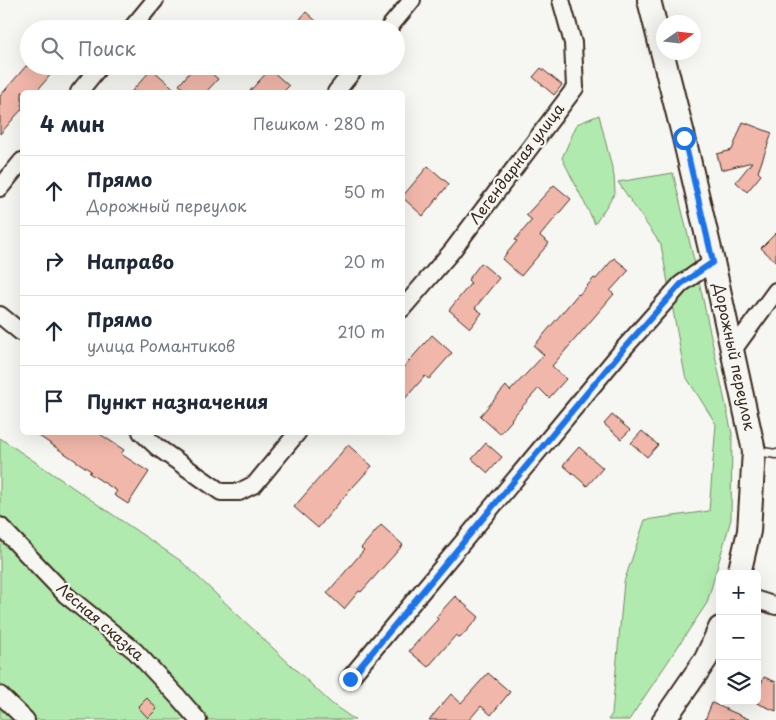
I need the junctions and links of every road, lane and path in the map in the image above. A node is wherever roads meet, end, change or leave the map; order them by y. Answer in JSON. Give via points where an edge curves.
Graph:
{"nodes":[{"id":1,"x":155,"y":0,"type":"edge"},
{"id":2,"x":412,"y":0,"type":"edge"},
{"id":3,"x":560,"y":0,"type":"edge"},
{"id":4,"x":649,"y":0,"type":"edge"},
{"id":5,"x":138,"y":20,"type":"edge"},
{"id":6,"x":395,"y":20,"type":"edge"},
{"id":7,"x":93,"y":75,"type":"edge"},
{"id":8,"x":350,"y":75,"type":"edge"},
{"id":9,"x":81,"y":90,"type":"edge"},
{"id":10,"x":338,"y":90,"type":"edge"},
{"id":11,"x":20,"y":163,"type":"edge"},
{"id":12,"x":0,"y":188,"type":"edge"},
{"id":13,"x":713,"y":262,"type":"junction"},
{"id":14,"x":776,"y":291,"type":"edge"},
{"id":15,"x":405,"y":306,"type":"edge"},
{"id":16,"x":0,"y":315,"type":"edge"},
{"id":17,"x":20,"y":331,"type":"edge"},
{"id":18,"x":733,"y":350,"type":"junction"},
{"id":19,"x":144,"y":435,"type":"edge"},
{"id":20,"x":296,"y":435,"type":"edge"},
{"id":21,"x":754,"y":451,"type":"junction"},
{"id":22,"x":776,"y":454,"type":"edge"},
{"id":23,"x":0,"y":526,"type":"edge"},
{"id":24,"x":740,"y":570,"type":"edge"},
{"id":25,"x":761,"y":601,"type":"edge"},
{"id":26,"x":776,"y":606,"type":"edge"},
{"id":27,"x":716,"y":637,"type":"edge"},
{"id":28,"x":350,"y":679,"type":"dead end"},
{"id":29,"x":0,"y":695,"type":"edge"},
{"id":30,"x":26,"y":720,"type":"edge"},
{"id":31,"x":198,"y":720,"type":"edge"},
{"id":32,"x":664,"y":720,"type":"edge"}],
"edges":[{"from":1,"to":5,"type":"street"},
{"from":2,"to":6,"type":"street"},
{"from":3,"to":15,"type":"street","name":"Легендарная улица","via":[[573,43],[575,88],[452,251]]},
{"from":4,"to":13,"type":"main road","name":"Дорожный переулок"},
{"from":7,"to":9,"type":"street"},
{"from":8,"to":10,"type":"street"},
{"from":11,"to":12,"type":"street"},
{"from":13,"to":18,"type":"main road","name":"Дорожный переулок"},
{"from":13,"to":28,"type":"street","via":[[681,284],[625,347]]},
{"from":14,"to":18,"type":"street"},
{"from":16,"to":17,"type":"street"},
{"from":18,"to":21,"type":"main road","name":"Дорожный переулок"},
{"from":19,"to":20,"type":"street","via":[[221,492],[239,492],[255,484]]},
{"from":21,"to":22,"type":"lane"},
{"from":21,"to":24,"type":"main road","name":"Дорожный переулок","via":[[749,530]]},
{"from":23,"to":31,"type":"street","name":"Лесная сказка","via":[[66,595],[135,651]]},
{"from":25,"to":26,"type":"street"},
{"from":27,"to":32,"type":"main road","via":[[706,659]]},
{"from":29,"to":30,"type":"street"}]}
